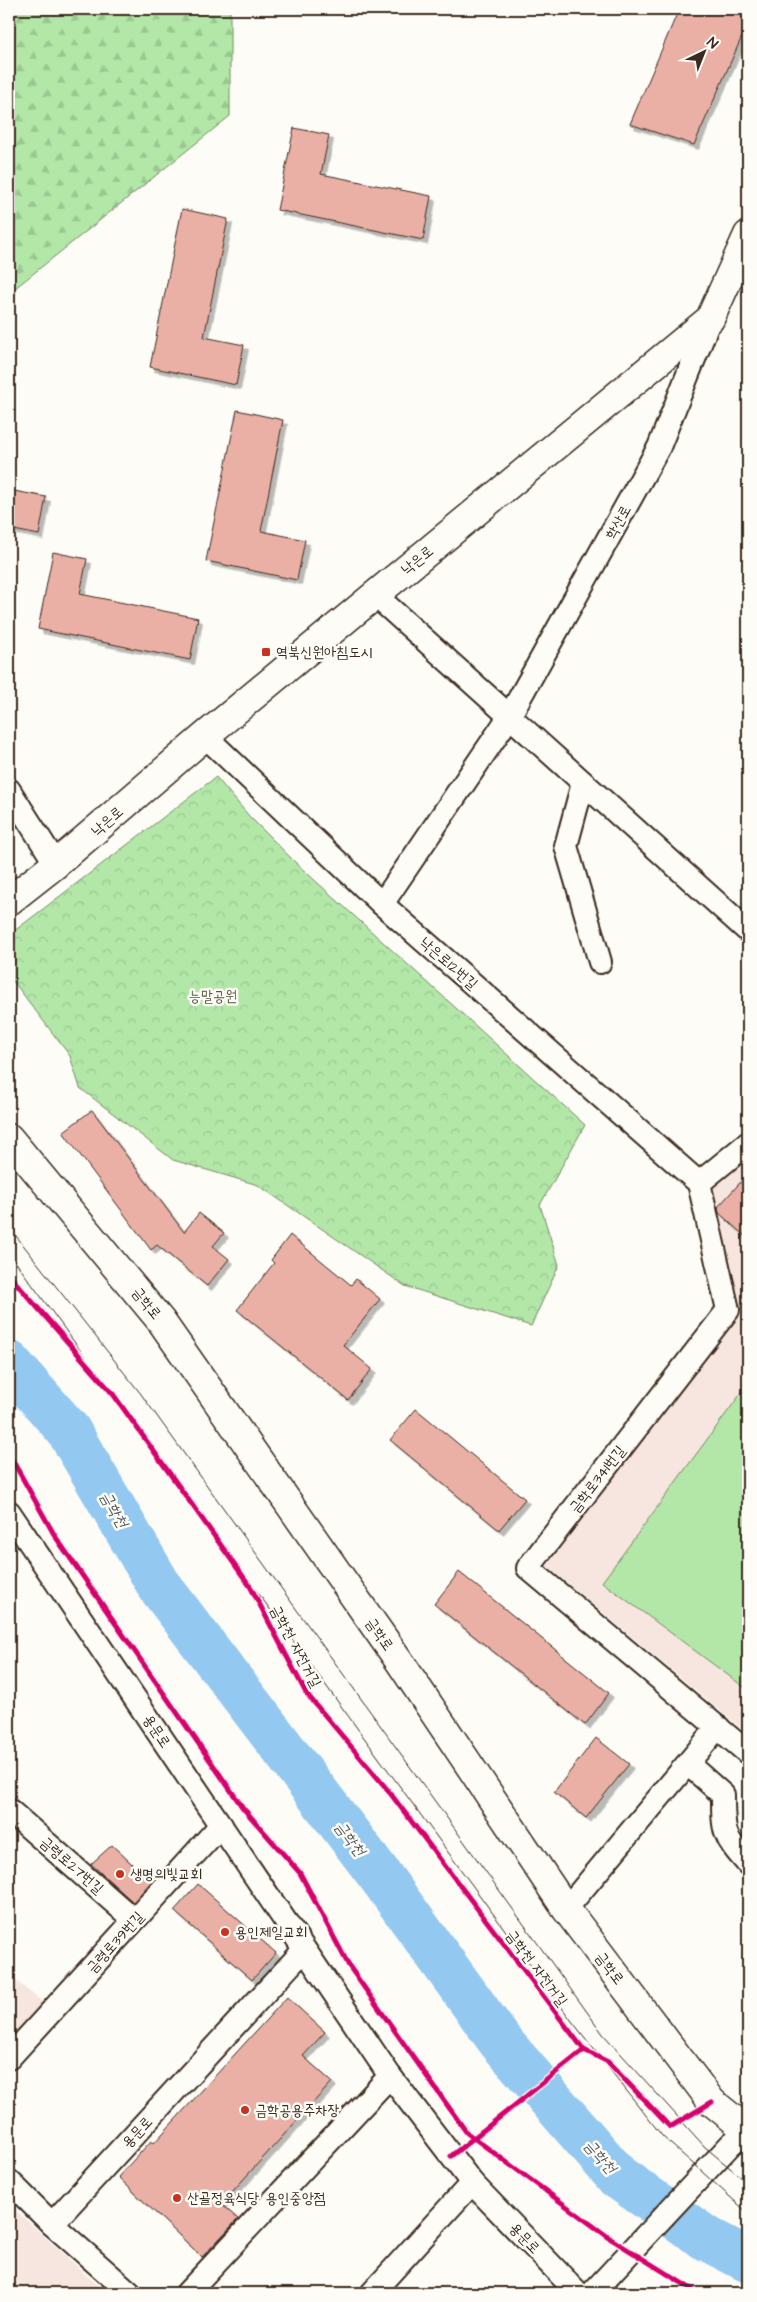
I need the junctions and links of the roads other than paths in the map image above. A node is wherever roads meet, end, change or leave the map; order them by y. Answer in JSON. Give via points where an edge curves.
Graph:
{"nodes":[{"id":1,"x":748,"y":235,"type":"edge"},
{"id":2,"x":710,"y":319,"type":"junction"},
{"id":3,"x":375,"y":595,"type":"junction"},
{"id":4,"x":509,"y":717,"type":"junction"},
{"id":5,"x":205,"y":736,"type":"junction"},
{"id":6,"x":583,"y":783,"type":"junction"},
{"id":7,"x":9,"y":790,"type":"edge"},
{"id":8,"x":56,"y":864,"type":"junction"},
{"id":9,"x":9,"y":901,"type":"edge"},
{"id":10,"x":382,"y":904,"type":"junction"},
{"id":11,"x":748,"y":931,"type":"edge"},
{"id":12,"x":600,"y":962,"type":"dead end"},
{"id":13,"x":9,"y":1138,"type":"edge"},
{"id":14,"x":748,"y":1143,"type":"edge"},
{"id":15,"x":699,"y":1183,"type":"junction"},
{"id":16,"x":9,"y":1512,"type":"edge"},
{"id":17,"x":718,"y":1727,"type":"junction"},
{"id":18,"x":748,"y":1753,"type":"edge"},
{"id":19,"x":688,"y":1764,"type":"junction"},
{"id":20,"x":9,"y":1810,"type":"edge"},
{"id":21,"x":221,"y":1825,"type":"junction"},
{"id":22,"x":748,"y":1864,"type":"edge"},
{"id":23,"x":566,"y":1909,"type":"junction"},
{"id":24,"x":134,"y":1920,"type":"junction"},
{"id":25,"x":304,"y":1950,"type":"junction"},
{"id":26,"x":10,"y":2056,"type":"edge"},
{"id":27,"x":390,"y":2076,"type":"junction"},
{"id":28,"x":743,"y":2136,"type":"edge"},
{"id":29,"x":9,"y":2181,"type":"edge"},
{"id":30,"x":472,"y":2183,"type":"junction"},
{"id":31,"x":52,"y":2224,"type":"junction"},
{"id":32,"x":130,"y":2293,"type":"edge"},
{"id":33,"x":187,"y":2293,"type":"edge"},
{"id":34,"x":372,"y":2293,"type":"edge"},
{"id":35,"x":578,"y":2293,"type":"edge"},
{"id":36,"x":592,"y":2293,"type":"edge"}],
"edges":[{"from":1,"to":2,"type":"main road","name":"낙은로"},
{"from":2,"to":3,"type":"main road","name":"낙은로"},
{"from":2,"to":4,"type":"street","name":"학산로","via":[[660,447]]},
{"from":3,"to":4,"type":"street"},
{"from":3,"to":5,"type":"main road","name":"낙은로"},
{"from":4,"to":6,"type":"street"},
{"from":4,"to":10,"type":"street","name":"학산로"},
{"from":5,"to":8,"type":"main road","name":"낙은로"},
{"from":5,"to":10,"type":"street","name":"낙은로12번길"},
{"from":6,"to":11,"type":"street"},
{"from":6,"to":12,"type":"street","via":[[566,846]]},
{"from":7,"to":8,"type":"street"},
{"from":8,"to":9,"type":"main road","name":"낙은로"},
{"from":10,"to":15,"type":"street","name":"낙은로12번길"},
{"from":13,"to":23,"type":"main road","name":"금학로","via":[[162,1321],[400,1662]]},
{"from":14,"to":15,"type":"street"},
{"from":15,"to":17,"type":"street","name":"금학로341번길","via":[[728,1310],[528,1568]]},
{"from":16,"to":21,"type":"street","name":"용문로"},
{"from":17,"to":18,"type":"street"},
{"from":17,"to":19,"type":"street"},
{"from":19,"to":22,"type":"street","via":[[723,1795],[724,1828],[730,1844]]},
{"from":19,"to":23,"type":"street"},
{"from":20,"to":24,"type":"street","name":"금령로27번길"},
{"from":21,"to":24,"type":"street","name":"금령로39번길"},
{"from":21,"to":25,"type":"street","name":"용문로"},
{"from":23,"to":28,"type":"main road","name":"금학로","via":[[712,2102]]},
{"from":24,"to":26,"type":"street","name":"금령로39번길"},
{"from":25,"to":27,"type":"street","name":"용문로"},
{"from":25,"to":31,"type":"street","name":"용문로"},
{"from":27,"to":30,"type":"street","name":"용문로"},
{"from":27,"to":33,"type":"street"},
{"from":28,"to":36,"type":"street"},
{"from":29,"to":31,"type":"street"},
{"from":30,"to":34,"type":"street"},
{"from":30,"to":35,"type":"street","name":"용문로"},
{"from":31,"to":32,"type":"street"}]}
